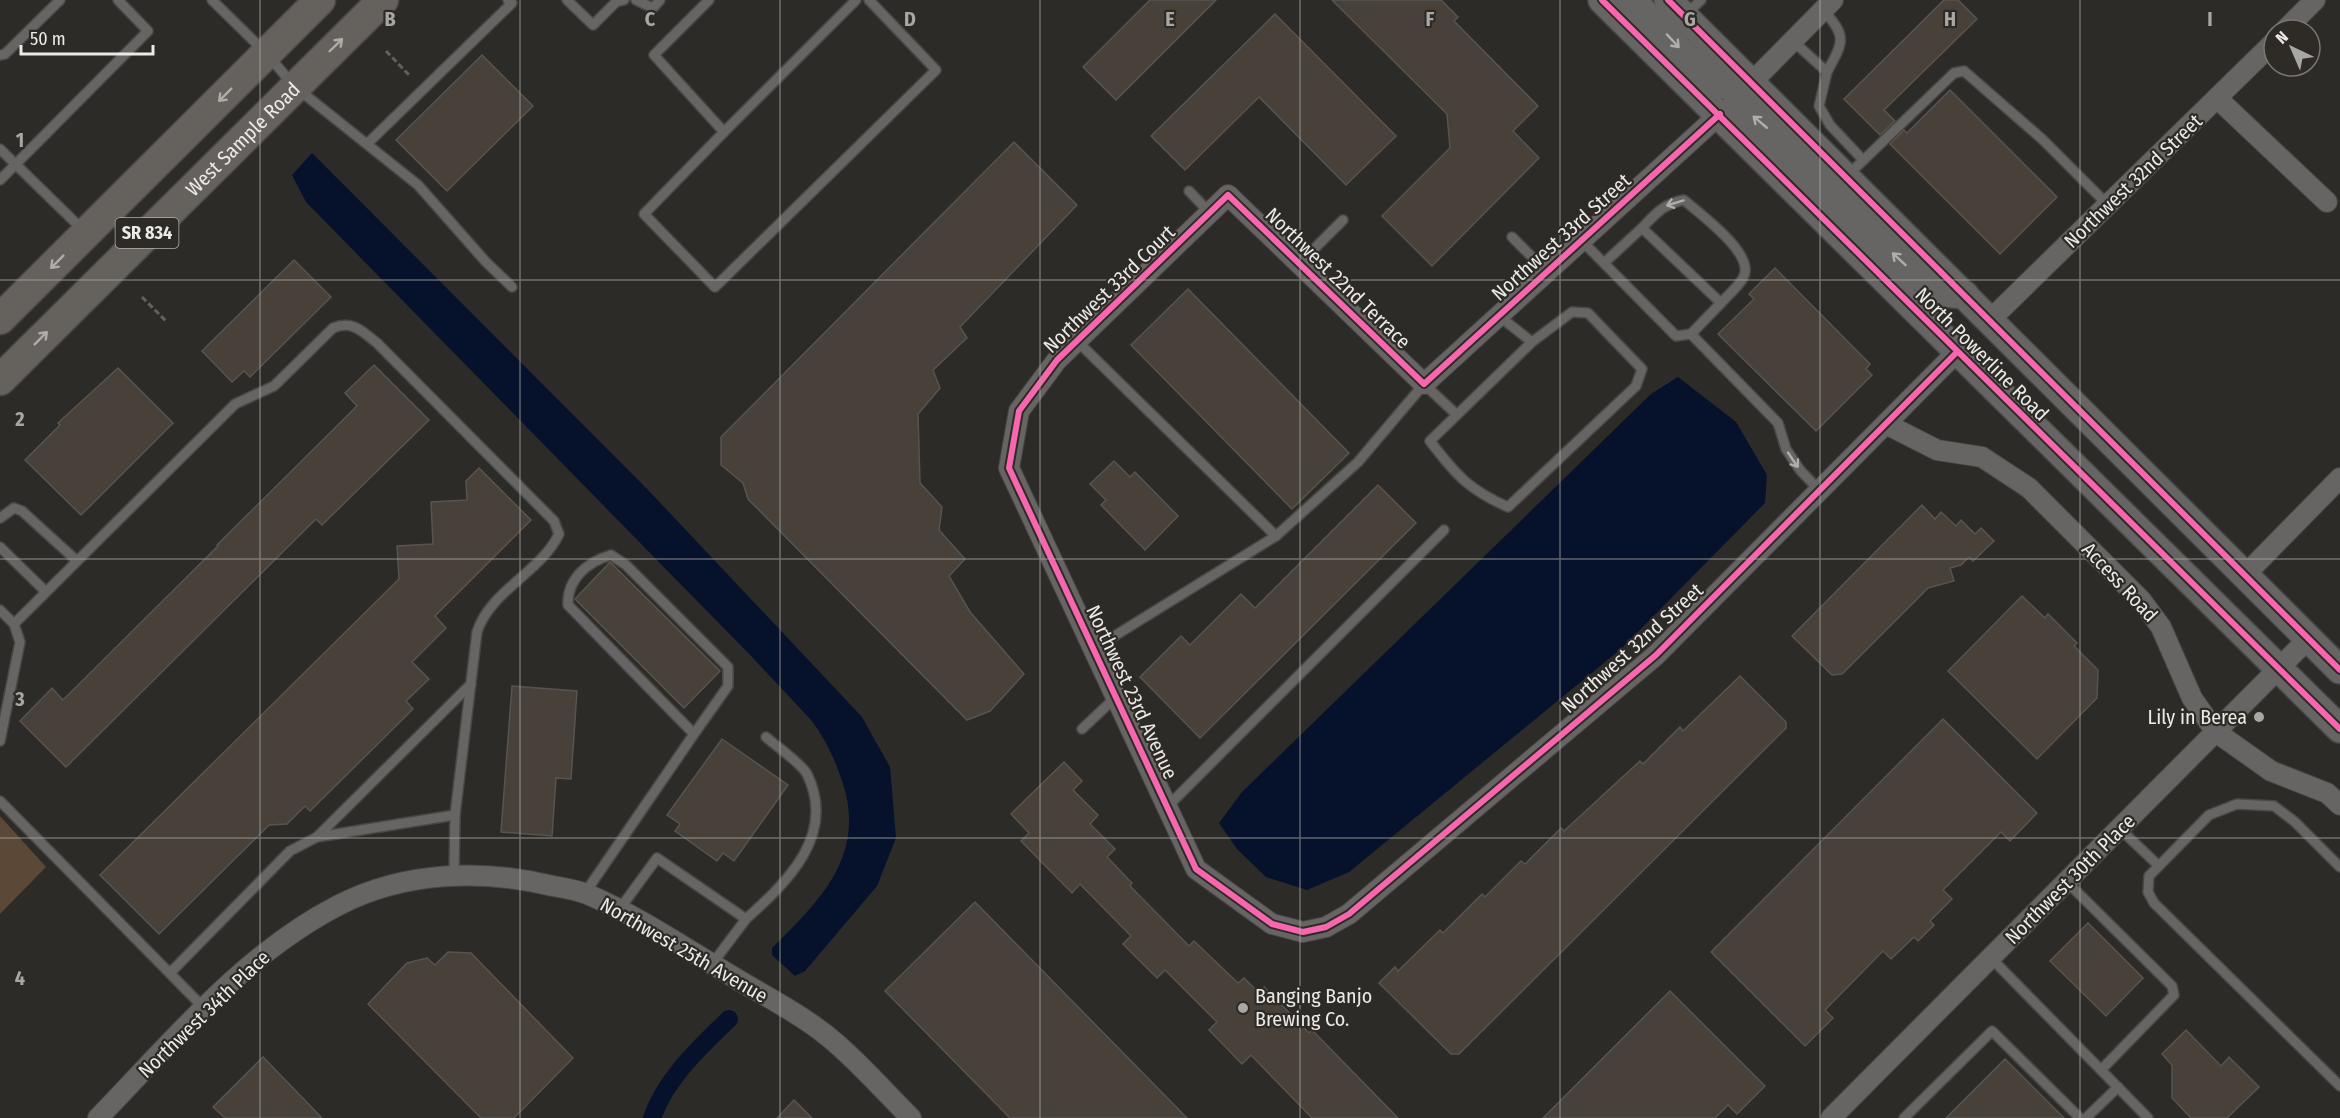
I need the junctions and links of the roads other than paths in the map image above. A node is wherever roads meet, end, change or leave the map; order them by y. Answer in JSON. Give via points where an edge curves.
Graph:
{"nodes":[{"id":1,"x":60,"y":0,"type":"edge"},
{"id":2,"x":118,"y":0,"type":"edge"},
{"id":3,"x":212,"y":0,"type":"edge"},
{"id":4,"x":320,"y":0,"type":"edge"},
{"id":5,"x":383,"y":0,"type":"edge"},
{"id":6,"x":567,"y":0,"type":"edge"},
{"id":7,"x":624,"y":0,"type":"edge"},
{"id":8,"x":636,"y":0,"type":"edge"},
{"id":9,"x":660,"y":0,"type":"edge"},
{"id":10,"x":709,"y":0,"type":"edge"},
{"id":11,"x":856,"y":0,"type":"edge"},
{"id":12,"x":869,"y":0,"type":"edge"},
{"id":13,"x":1602,"y":0,"type":"edge"},
{"id":14,"x":1632,"y":0,"type":"edge"},
{"id":15,"x":2315,"y":0,"type":"edge"},
{"id":16,"x":512,"y":1,"type":"edge"},
{"id":17,"x":1684,"y":5,"type":"edge"},
{"id":18,"x":1828,"y":5,"type":"edge"},
{"id":19,"x":2297,"y":18,"type":"edge"},
{"id":20,"x":1793,"y":41,"type":"junction"},
{"id":21,"x":267,"y":54,"type":"junction"},
{"id":22,"x":2262,"y":54,"type":"edge"},
{"id":23,"x":0,"y":55,"type":"edge"},
{"id":24,"x":1827,"y":72,"type":"junction"},
{"id":25,"x":1752,"y":82,"type":"junction"},
{"id":26,"x":294,"y":86,"type":"junction"},
{"id":27,"x":2218,"y":99,"type":"junction"},
{"id":28,"x":1720,"y":114,"type":"junction"},
{"id":29,"x":724,"y":132,"type":"junction"},
{"id":30,"x":367,"y":144,"type":"junction"},
{"id":31,"x":0,"y":149,"type":"edge"},
{"id":32,"x":16,"y":164,"type":"junction"},
{"id":33,"x":1855,"y":168,"type":"junction"},
{"id":34,"x":0,"y":180,"type":"edge"},
{"id":35,"x":1189,"y":191,"type":"dead end"},
{"id":36,"x":1228,"y":195,"type":"joint"},
{"id":37,"x":2327,"y":202,"type":"dead end"},
{"id":38,"x":2108,"y":205,"type":"junction"},
{"id":39,"x":1210,"y":213,"type":"junction"},
{"id":40,"x":1343,"y":220,"type":"dead end"},
{"id":41,"x":1642,"y":228,"type":"junction"},
{"id":42,"x":86,"y":233,"type":"junction"},
{"id":43,"x":1512,"y":237,"type":"dead end"},
{"id":44,"x":1582,"y":241,"type":"junction"},
{"id":45,"x":1604,"y":263,"type":"junction"},
{"id":46,"x":1299,"y":264,"type":"junction"},
{"id":47,"x":1547,"y":272,"type":"junction"},
{"id":48,"x":512,"y":287,"type":"dead end"},
{"id":49,"x":1966,"y":295,"type":"junction"},
{"id":50,"x":1721,"y":303,"type":"junction"},
{"id":51,"x":1499,"y":316,"type":"junction"},
{"id":52,"x":0,"y":319,"type":"edge"},
{"id":53,"x":1991,"y":319,"type":"junction"},
{"id":54,"x":1691,"y":334,"type":"junction"},
{"id":55,"x":1077,"y":341,"type":"junction"},
{"id":56,"x":1532,"y":342,"type":"junction"},
{"id":57,"x":1956,"y":353,"type":"junction"},
{"id":58,"x":0,"y":380,"type":"edge"},
{"id":59,"x":1424,"y":384,"type":"junction"},
{"id":60,"x":1019,"y":411,"type":"joint"},
{"id":61,"x":1456,"y":414,"type":"junction"},
{"id":62,"x":1886,"y":424,"type":"junction"},
{"id":63,"x":2340,"y":478,"type":"edge"},
{"id":64,"x":1820,"y":491,"type":"junction"},
{"id":65,"x":0,"y":518,"type":"edge"},
{"id":66,"x":1444,"y":530,"type":"dead end"},
{"id":67,"x":1276,"y":536,"type":"junction"},
{"id":68,"x":0,"y":547,"type":"edge"},
{"id":69,"x":77,"y":561,"type":"junction"},
{"id":70,"x":2244,"y":576,"type":"junction"},
{"id":71,"x":46,"y":592,"type":"junction"},
{"id":72,"x":0,"y":610,"type":"edge"},
{"id":73,"x":14,"y":624,"type":"junction"},
{"id":74,"x":2308,"y":639,"type":"junction"},
{"id":75,"x":1095,"y":648,"type":"junction"},
{"id":76,"x":2280,"y":669,"type":"junction"},
{"id":77,"x":2340,"y":670,"type":"edge"},
{"id":78,"x":471,"y":684,"type":"junction"},
{"id":79,"x":1117,"y":696,"type":"junction"},
{"id":80,"x":1082,"y":729,"type":"dead end"},
{"id":81,"x":2340,"y":729,"type":"edge"},
{"id":82,"x":2216,"y":732,"type":"junction"},
{"id":83,"x":694,"y":734,"type":"junction"},
{"id":84,"x":766,"y":737,"type":"dead end"},
{"id":85,"x":0,"y":741,"type":"edge"},
{"id":86,"x":0,"y":801,"type":"edge"},
{"id":87,"x":2340,"y":805,"type":"edge"},
{"id":88,"x":1167,"y":807,"type":"junction"},
{"id":89,"x":455,"y":815,"type":"junction"},
{"id":90,"x":2120,"y":829,"type":"junction"},
{"id":91,"x":317,"y":837,"type":"junction"},
{"id":92,"x":2159,"y":866,"type":"junction"},
{"id":93,"x":2340,"y":867,"type":"edge"},
{"id":94,"x":454,"y":875,"type":"junction"},
{"id":95,"x":2067,"y":882,"type":"junction"},
{"id":96,"x":382,"y":888,"type":"joint"},
{"id":97,"x":585,"y":893,"type":"junction"},
{"id":98,"x":619,"y":910,"type":"junction"},
{"id":99,"x":746,"y":919,"type":"junction"},
{"id":100,"x":1302,"y":932,"type":"joint"},
{"id":101,"x":1991,"y":958,"type":"junction"},
{"id":102,"x":712,"y":964,"type":"junction"},
{"id":103,"x":170,"y":974,"type":"junction"},
{"id":104,"x":205,"y":1009,"type":"junction"},
{"id":105,"x":2101,"y":1070,"type":"junction"},
{"id":106,"x":2340,"y":1086,"type":"edge"},
{"id":107,"x":2118,"y":1087,"type":"junction"},
{"id":108,"x":98,"y":1118,"type":"edge"},
{"id":109,"x":911,"y":1118,"type":"edge"},
{"id":110,"x":1831,"y":1118,"type":"edge"},
{"id":111,"x":1904,"y":1118,"type":"edge"},
{"id":112,"x":2080,"y":1118,"type":"edge"},
{"id":113,"x":2086,"y":1118,"type":"edge"},
{"id":114,"x":2148,"y":1118,"type":"edge"}],
"edges":[{"from":1,"to":23,"type":"lane"},
{"from":2,"to":32,"type":"lane","via":[[148,31]]},
{"from":3,"to":21,"type":"lane"},
{"from":4,"to":21,"type":"main road","number":"SR 834"},
{"from":26,"to":5,"type":"main road","name":"West Sample Road","number":"SR 834","one_way":true},
{"from":6,"to":7,"type":"lane","via":[[593,25],[615,2]]},
{"from":8,"to":9,"type":"lane","via":[[653,8]]},
{"from":10,"to":29,"type":"lane","via":[[654,55]]},
{"from":11,"to":29,"type":"lane"},
{"from":12,"to":29,"type":"lane","via":[[936,70],[715,287],[644,214]]},
{"from":13,"to":28,"type":"main road","name":"North Powerline Road"},
{"from":14,"to":25,"type":"main road","one_way":true,"via":[[1701,71],[1735,88]]},
{"from":15,"to":19,"type":"street"},
{"from":16,"to":30,"type":"lane"},
{"from":17,"to":25,"type":"main road","name":"North Powerline Road"},
{"from":18,"to":20,"type":"street"},
{"from":18,"to":24,"type":"lane","via":[[1842,44]]},
{"from":20,"to":24,"type":"lane"},
{"from":20,"to":25,"type":"street"},
{"from":21,"to":26,"type":"lane"},
{"from":21,"to":42,"type":"main road","number":"SR 834","one_way":true},
{"from":22,"to":27,"type":"street","name":"Northwest 32nd Street"},
{"from":24,"to":33,"type":"lane","via":[[1819,105]]},
{"from":25,"to":33,"type":"main road","name":"North Powerline Road"},
{"from":26,"to":30,"type":"lane"},
{"from":58,"to":26,"type":"main road","name":"West Sample Road","number":"SR 834","one_way":true},
{"from":27,"to":37,"type":"street"},
{"from":27,"to":38,"type":"street","name":"Northwest 32nd Street"},
{"from":28,"to":44,"type":"street","name":"Northwest 33rd Street"},
{"from":49,"to":28,"type":"main road","one_way":true,"via":[[1942,293],[1915,273],[1754,117],[1742,110]]},
{"from":28,"to":57,"type":"main road","name":"North Powerline Road"},
{"from":30,"to":48,"type":"lane","via":[[418,185]]},
{"from":31,"to":32,"type":"lane"},
{"from":32,"to":34,"type":"lane"},
{"from":32,"to":42,"type":"lane"},
{"from":33,"to":38,"type":"lane","via":[[1954,73],[1964,71],[2042,139]]},
{"from":33,"to":49,"type":"main road","name":"North Powerline Road"},
{"from":35,"to":39,"type":"lane"},
{"from":36,"to":39,"type":"street","name":"Northwest 33rd Court"},
{"from":36,"to":46,"type":"street","name":"Northwest 22nd Terrace"},
{"from":38,"to":53,"type":"street","name":"Northwest 32nd Street"},
{"from":39,"to":55,"type":"street","name":"Northwest 33rd Court"},
{"from":40,"to":46,"type":"lane"},
{"from":41,"to":45,"type":"lane"},
{"from":41,"to":50,"type":"lane"},
{"from":50,"to":41,"type":"lane","one_way":true,"via":[[1744,278],[1747,266],[1740,252],[1684,200],[1660,209]]},
{"from":42,"to":52,"type":"main road","number":"SR 834","one_way":true},
{"from":43,"to":47,"type":"lane"},
{"from":44,"to":45,"type":"lane"},
{"from":44,"to":47,"type":"street","name":"Northwest 33rd Street"},
{"from":45,"to":54,"type":"lane","via":[[1676,336]]},
{"from":46,"to":59,"type":"street","name":"Northwest 22nd Terrace"},
{"from":47,"to":51,"type":"street","name":"Northwest 33rd Street"},
{"from":49,"to":53,"type":"main road","name":"North Powerline Road"},
{"from":50,"to":54,"type":"lane"},
{"from":51,"to":56,"type":"lane"},
{"from":51,"to":59,"type":"street","name":"Northwest 33rd Street"},
{"from":53,"to":70,"type":"main road","name":"North Powerline Road"},
{"from":54,"to":64,"type":"lane","one_way":true,"via":[[1778,423],[1785,449]]},
{"from":55,"to":60,"type":"street","name":"Northwest 33rd Court","via":[[1057,360]]},
{"from":55,"to":67,"type":"lane"},
{"from":56,"to":61,"type":"lane"},
{"from":56,"to":61,"type":"lane","via":[[1572,312],[1588,313],[1642,369],[1636,386],[1508,507],[1456,476],[1430,441]]},
{"from":57,"to":62,"type":"street","name":"Northwest 32nd Street"},
{"from":57,"to":76,"type":"main road","name":"North Powerline Road"},
{"from":59,"to":61,"type":"lane"},
{"from":59,"to":67,"type":"lane","via":[[1358,462]]},
{"from":60,"to":75,"type":"street","name":"Northwest 23rd Avenue","via":[[1009,468]]},
{"from":62,"to":64,"type":"street","name":"Northwest 32nd Street"},
{"from":62,"to":82,"type":"street","name":"Access Road","via":[[1937,450],[1982,458],[2029,488],[2140,600],[2161,627],[2192,698]]},
{"from":63,"to":70,"type":"street"},
{"from":64,"to":100,"type":"street","name":"Northwest 32nd Street","via":[[1656,655],[1349,914],[1326,927]]},
{"from":65,"to":69,"type":"lane","via":[[14,508],[22,511]]},
{"from":66,"to":88,"type":"lane"},
{"from":67,"to":75,"type":"lane"},
{"from":68,"to":71,"type":"lane"},
{"from":69,"to":71,"type":"lane"},
{"from":69,"to":78,"type":"lane","via":[[235,404],[274,386],[333,328],[343,324],[356,327],[554,521],[559,534],[553,547],[480,621]]},
{"from":70,"to":74,"type":"main road","name":"North Powerline Road"},
{"from":71,"to":73,"type":"lane"},
{"from":72,"to":73,"type":"lane"},
{"from":73,"to":85,"type":"lane","via":[[20,642]]},
{"from":74,"to":76,"type":"street","name":"Northwest 30th Place"},
{"from":74,"to":77,"type":"main road","name":"North Powerline Road"},
{"from":75,"to":79,"type":"street","name":"Northwest 23rd Avenue"},
{"from":76,"to":81,"type":"main road","name":"North Powerline Road"},
{"from":76,"to":82,"type":"street","name":"Northwest 30th Place"},
{"from":78,"to":89,"type":"lane"},
{"from":78,"to":91,"type":"lane"},
{"from":79,"to":80,"type":"lane"},
{"from":79,"to":88,"type":"street","name":"Northwest 23rd Avenue"},
{"from":82,"to":87,"type":"street","name":"Access Road","via":[[2271,771],[2327,793]]},
{"from":82,"to":90,"type":"street","name":"Northwest 30th Place"},
{"from":83,"to":83,"type":"lane","via":[[568,605],[568,591],[595,560],[611,555],[626,565],[729,667],[728,686]]},
{"from":83,"to":97,"type":"lane"},
{"from":84,"to":99,"type":"lane","via":[[807,773],[817,813],[807,854],[776,892]]},
{"from":86,"to":103,"type":"lane"},
{"from":88,"to":100,"type":"street","name":"Northwest 23rd Avenue","via":[[1196,869],[1272,924]]},
{"from":89,"to":91,"type":"lane"},
{"from":89,"to":94,"type":"lane"},
{"from":90,"to":92,"type":"lane"},
{"from":90,"to":95,"type":"street","name":"Northwest 30th Place"},
{"from":91,"to":103,"type":"lane","via":[[290,851]]},
{"from":92,"to":93,"type":"lane","via":[[2209,815],[2237,804],[2274,806]]},
{"from":92,"to":106,"type":"lane","via":[[2149,876],[2148,892],[2154,903]]},
{"from":94,"to":96,"type":"street","name":"Northwest 25th Avenue"},
{"from":94,"to":97,"type":"street","name":"Northwest 25th Avenue","via":[[515,877]]},
{"from":95,"to":101,"type":"street","name":"Northwest 30th Place"},
{"from":95,"to":105,"type":"lane","via":[[2172,986],[2174,995]]},
{"from":96,"to":104,"type":"street","name":"Northwest 34th Place","via":[[340,904],[290,933]]},
{"from":97,"to":98,"type":"street","name":"Northwest 25th Avenue"},
{"from":98,"to":99,"type":"lane","via":[[657,858]]},
{"from":98,"to":102,"type":"street","name":"Northwest 25th Avenue"},
{"from":99,"to":102,"type":"lane"},
{"from":101,"to":105,"type":"lane"},
{"from":101,"to":110,"type":"street","name":"Northwest 30th Place"},
{"from":102,"to":109,"type":"street","name":"Northwest 25th Avenue","via":[[838,1044]]},
{"from":103,"to":104,"type":"lane"},
{"from":104,"to":108,"type":"street","name":"Northwest 34th Place"},
{"from":105,"to":107,"type":"lane"},
{"from":107,"to":113,"type":"lane"},
{"from":107,"to":114,"type":"lane"},
{"from":111,"to":112,"type":"lane","via":[[1992,1031]]}]}
